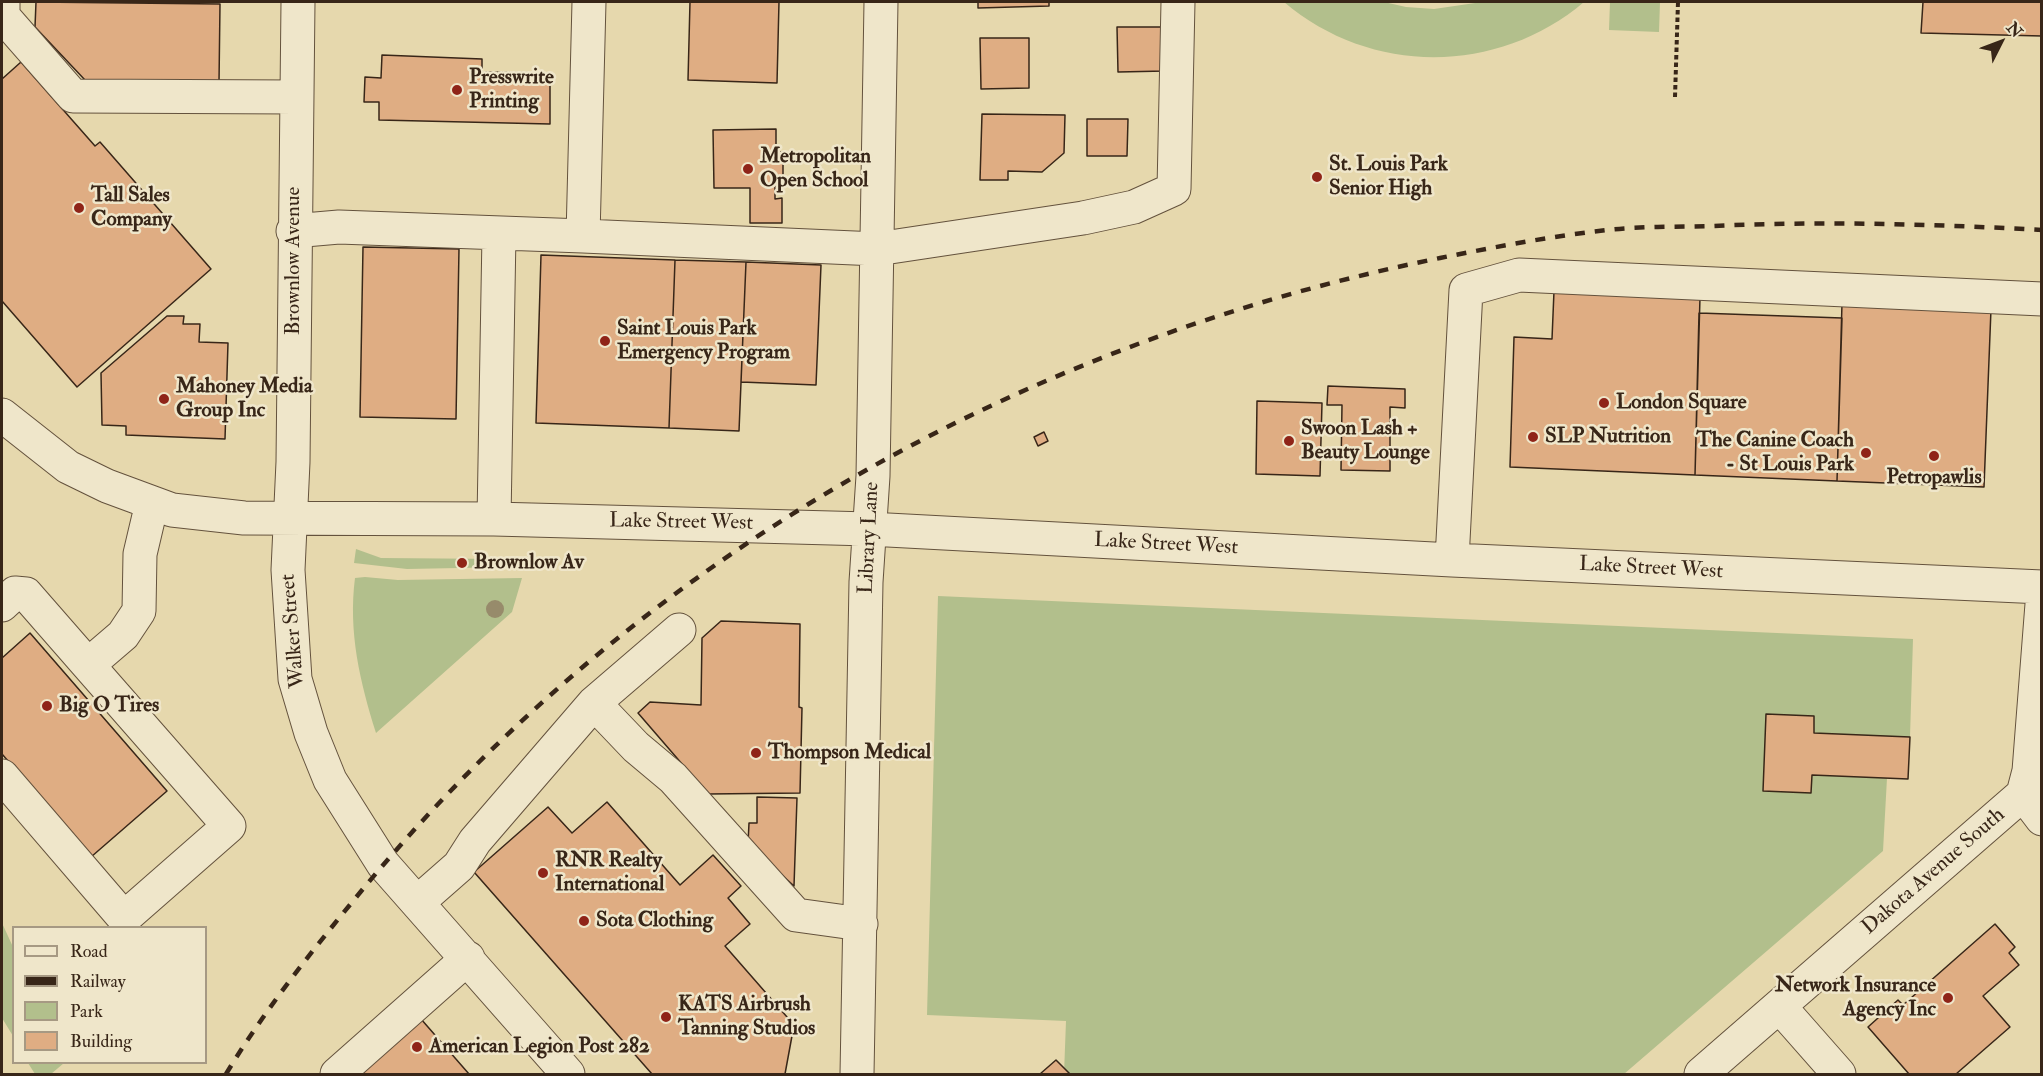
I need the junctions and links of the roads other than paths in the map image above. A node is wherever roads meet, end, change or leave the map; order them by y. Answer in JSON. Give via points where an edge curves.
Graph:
{"nodes":[{"id":1,"x":3,"y":2,"type":"edge"},
{"id":2,"x":298,"y":2,"type":"edge"},
{"id":3,"x":589,"y":2,"type":"edge"},
{"id":4,"x":882,"y":2,"type":"edge"},
{"id":5,"x":1178,"y":2,"type":"edge"},
{"id":6,"x":296,"y":97,"type":"junction"},
{"id":7,"x":293,"y":231,"type":"junction"},
{"id":8,"x":499,"y":234,"type":"junction"},
{"id":9,"x":583,"y":236,"type":"junction"},
{"id":10,"x":877,"y":249,"type":"junction"},
{"id":11,"x":2042,"y":299,"type":"edge"},
{"id":12,"x":2,"y":415,"type":"edge"},
{"id":13,"x":152,"y":503,"type":"junction"},
{"id":14,"x":494,"y":519,"type":"junction"},
{"id":15,"x":290,"y":520,"type":"junction"},
{"id":16,"x":869,"y":529,"type":"junction"},
{"id":17,"x":1452,"y":560,"type":"junction"},
{"id":18,"x":2042,"y":587,"type":"edge"},
{"id":19,"x":2042,"y":604,"type":"edge"},
{"id":20,"x":2,"y":605,"type":"edge"},
{"id":21,"x":679,"y":630,"type":"dead end"},
{"id":22,"x":88,"y":665,"type":"junction"},
{"id":23,"x":594,"y":703,"type":"junction"},
{"id":24,"x":2,"y":776,"type":"edge"},
{"id":25,"x":2032,"y":807,"type":"edge"},
{"id":26,"x":418,"y":902,"type":"junction"},
{"id":27,"x":861,"y":924,"type":"junction"},
{"id":28,"x":468,"y":958,"type":"junction"},
{"id":29,"x":1780,"y":1007,"type":"junction"},
{"id":30,"x":337,"y":1074,"type":"edge"},
{"id":31,"x":568,"y":1074,"type":"edge"},
{"id":32,"x":857,"y":1074,"type":"edge"},
{"id":33,"x":1701,"y":1074,"type":"edge"},
{"id":34,"x":1839,"y":1074,"type":"edge"}],
"edges":[{"from":1,"to":6,"type":"street","via":[[3,16],[73,96]]},
{"from":2,"to":6,"type":"street","name":"Brownlow Avenue"},
{"from":3,"to":9,"type":"street"},
{"from":4,"to":10,"type":"street","name":"Library Lane"},
{"from":5,"to":10,"type":"street","via":[[1174,189],[1114,212]]},
{"from":6,"to":7,"type":"street","name":"Brownlow Avenue"},
{"from":7,"to":8,"type":"street","via":[[339,227]]},
{"from":7,"to":15,"type":"street","name":"Brownlow Avenue"},
{"from":8,"to":9,"type":"street"},
{"from":8,"to":14,"type":"street"},
{"from":9,"to":10,"type":"street"},
{"from":10,"to":16,"type":"street","name":"Library Lane"},
{"from":11,"to":17,"type":"street","via":[[1519,275],[1466,290]]},
{"from":12,"to":13,"type":"street","via":[[68,467]]},
{"from":13,"to":15,"type":"street","via":[[204,514]]},
{"from":13,"to":22,"type":"street","via":[[140,554],[139,611],[123,635]]},
{"from":14,"to":15,"type":"street","name":"Lake Street West"},
{"from":14,"to":16,"type":"street","name":"Lake Street West"},
{"from":15,"to":26,"type":"street","name":"Walker Street","via":[[291,645],[295,679],[311,733],[330,780],[383,864]]},
{"from":16,"to":17,"type":"street","name":"Lake Street West"},
{"from":16,"to":27,"type":"street","name":"Library Lane"},
{"from":17,"to":18,"type":"street","name":"Lake Street West"},
{"from":19,"to":25,"type":"street","name":"Dakota Avenue South","via":[[2029,771]]},
{"from":20,"to":22,"type":"street","via":[[15,593],[26,594]]},
{"from":21,"to":23,"type":"street"},
{"from":22,"to":24,"type":"street","via":[[229,826],[124,918]]},
{"from":23,"to":26,"type":"street","via":[[475,840],[459,866]]},
{"from":23,"to":27,"type":"street","via":[[673,778],[796,915]]},
{"from":25,"to":29,"type":"street","name":"Dakota Avenue South"},
{"from":26,"to":28,"type":"street","name":"Walker Street"},
{"from":27,"to":32,"type":"street","name":"Library Lane"},
{"from":28,"to":30,"type":"street"},
{"from":28,"to":31,"type":"street","name":"Walker Street"},
{"from":29,"to":33,"type":"street","name":"Dakota Avenue South"},
{"from":29,"to":34,"type":"street"}]}
